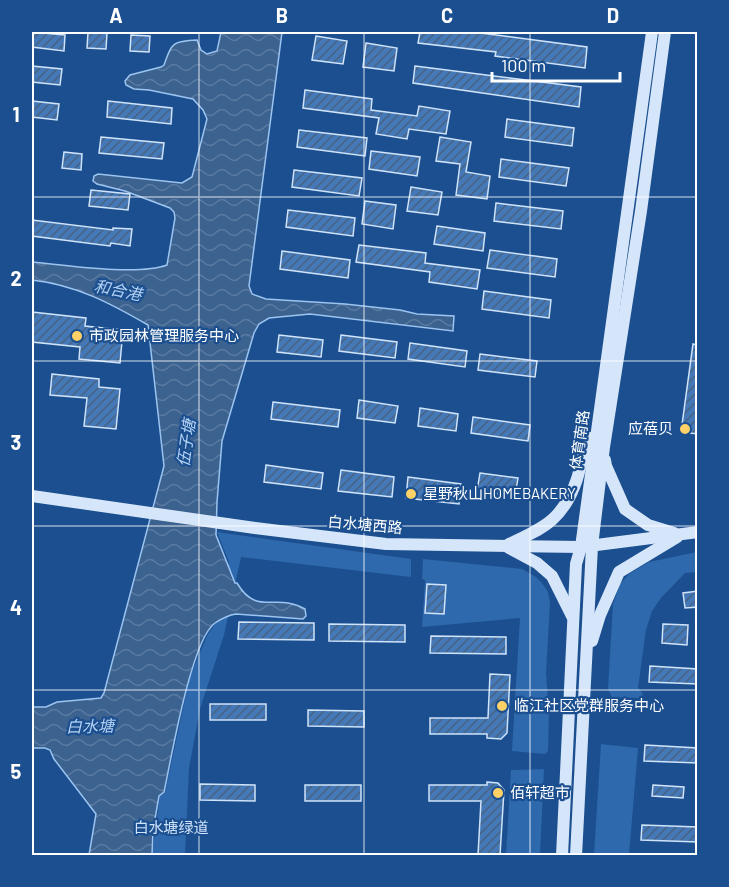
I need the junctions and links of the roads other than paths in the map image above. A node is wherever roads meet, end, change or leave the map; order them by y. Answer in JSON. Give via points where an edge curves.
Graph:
{"nodes":[{"id":1,"x":652,"y":32,"type":"edge"},
{"id":2,"x":665,"y":32,"type":"edge"},
{"id":3,"x":597,"y":424,"type":"junction"},
{"id":4,"x":604,"y":447,"type":"junction"},
{"id":5,"x":32,"y":496,"type":"edge"},
{"id":6,"x":698,"y":532,"type":"edge"},
{"id":7,"x":680,"y":534,"type":"junction"},
{"id":8,"x":505,"y":546,"type":"junction"},
{"id":9,"x":587,"y":546,"type":"junction"},
{"id":10,"x":572,"y":616,"type":"junction"},
{"id":11,"x":586,"y":659,"type":"junction"},
{"id":12,"x":562,"y":855,"type":"edge"},
{"id":13,"x":576,"y":855,"type":"edge"}],
"edges":[{"from":1,"to":3,"type":"main road","name":"体育南路"},
{"from":2,"to":4,"type":"main road","name":"体育南路"},
{"from":3,"to":8,"type":"main road","via":[[565,508],[537,532]]},
{"from":3,"to":9,"type":"main road","name":"体育南路"},
{"from":4,"to":7,"type":"main road","via":[[606,466],[625,508],[648,525]]},
{"from":4,"to":9,"type":"main road","name":"体育南路"},
{"from":5,"to":8,"type":"main road","name":"白水塘西路","via":[[386,544]]},
{"from":6,"to":7,"type":"main road","name":"白水塘西路"},
{"from":7,"to":9,"type":"main road","name":"白水塘西路"},
{"from":7,"to":11,"type":"main road","via":[[619,572]]},
{"from":8,"to":9,"type":"main road","name":"白水塘西路"},
{"from":8,"to":10,"type":"main road","via":[[552,576]]},
{"from":9,"to":10,"type":"main road","name":"体育南路","via":[[576,564]]},
{"from":9,"to":11,"type":"main road","name":"体育南路"},
{"from":10,"to":12,"type":"main road","name":"体育南路"},
{"from":11,"to":13,"type":"main road","name":"体育南路"}]}
